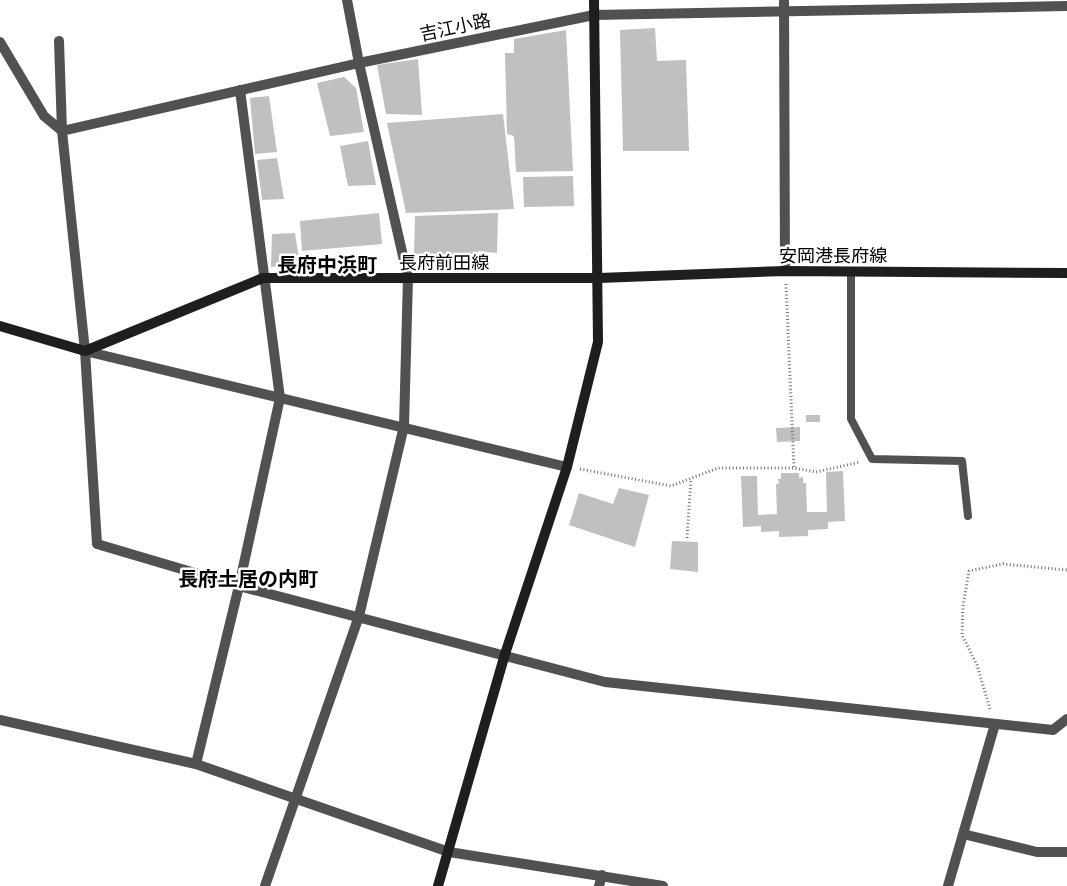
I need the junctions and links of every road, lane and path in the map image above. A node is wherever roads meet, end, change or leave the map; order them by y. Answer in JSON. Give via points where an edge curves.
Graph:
{"nodes":[{"id":1,"x":347,"y":0,"type":"edge"},
{"id":2,"x":594,"y":0,"type":"edge"},
{"id":3,"x":784,"y":0,"type":"edge"},
{"id":4,"x":1067,"y":6,"type":"edge"},
{"id":5,"x":784,"y":12,"type":"junction"},
{"id":6,"x":594,"y":15,"type":"junction"},
{"id":7,"x":59,"y":41,"type":"dead end"},
{"id":8,"x":0,"y":42,"type":"edge"},
{"id":9,"x":358,"y":63,"type":"junction"},
{"id":10,"x":240,"y":90,"type":"junction"},
{"id":11,"x":62,"y":130,"type":"junction"},
{"id":12,"x":785,"y":271,"type":"junction"},
{"id":13,"x":851,"y":271,"type":"junction"},
{"id":14,"x":1067,"y":273,"type":"edge"},
{"id":15,"x":263,"y":278,"type":"junction"},
{"id":16,"x":408,"y":278,"type":"junction"},
{"id":17,"x":599,"y":278,"type":"junction"},
{"id":18,"x":0,"y":326,"type":"edge"},
{"id":19,"x":85,"y":351,"type":"junction"},
{"id":20,"x":280,"y":398,"type":"junction"},
{"id":21,"x":404,"y":426,"type":"junction"},
{"id":22,"x":872,"y":459,"type":"junction"},
{"id":23,"x":567,"y":467,"type":"junction"},
{"id":24,"x":794,"y":468,"type":"junction"},
{"id":25,"x":691,"y":478,"type":"junction"},
{"id":26,"x":968,"y":516,"type":"dead end"},
{"id":27,"x":687,"y":538,"type":"dead end"},
{"id":28,"x":1067,"y":570,"type":"edge"},
{"id":29,"x":239,"y":586,"type":"junction"},
{"id":30,"x":359,"y":616,"type":"junction"},
{"id":31,"x":505,"y":654,"type":"junction"},
{"id":32,"x":1067,"y":719,"type":"edge"},
{"id":33,"x":0,"y":720,"type":"edge"},
{"id":34,"x":995,"y":724,"type":"junction"},
{"id":35,"x":196,"y":764,"type":"junction"},
{"id":36,"x":297,"y":798,"type":"junction"},
{"id":37,"x":964,"y":834,"type":"junction"},
{"id":38,"x":449,"y":852,"type":"junction"},
{"id":39,"x":1067,"y":852,"type":"edge"},
{"id":40,"x":602,"y":875,"type":"junction"},
{"id":41,"x":265,"y":886,"type":"edge"},
{"id":42,"x":438,"y":886,"type":"edge"},
{"id":43,"x":599,"y":886,"type":"edge"},
{"id":44,"x":663,"y":886,"type":"edge"},
{"id":45,"x":948,"y":886,"type":"edge"}],
"edges":[{"from":1,"to":9,"type":"street"},
{"from":2,"to":6,"type":"main road"},
{"from":3,"to":5,"type":"street"},
{"from":4,"to":5,"type":"street","name":"吉江小路"},
{"from":5,"to":6,"type":"street","name":"吉江小路"},
{"from":5,"to":12,"type":"street"},
{"from":6,"to":9,"type":"street","name":"吉江小路"},
{"from":6,"to":17,"type":"main road"},
{"from":7,"to":11,"type":"street"},
{"from":8,"to":11,"type":"street","via":[[44,116]]},
{"from":9,"to":10,"type":"street","name":"吉江小路"},
{"from":9,"to":16,"type":"street"},
{"from":10,"to":11,"type":"street","name":"吉江小路"},
{"from":10,"to":15,"type":"street"},
{"from":11,"to":19,"type":"street"},
{"from":12,"to":13,"type":"main road","name":"安岡港長府線"},
{"from":12,"to":17,"type":"main road","name":"安岡港長府線"},
{"from":12,"to":24,"type":"path"},
{"from":13,"to":14,"type":"main road","name":"安岡港長府線"},
{"from":13,"to":22,"type":"lane","via":[[851,419]]},
{"from":15,"to":16,"type":"main road","name":"長府前田線"},
{"from":15,"to":19,"type":"main road","name":"長府前田線"},
{"from":15,"to":20,"type":"street"},
{"from":16,"to":17,"type":"main road","name":"長府前田線"},
{"from":16,"to":21,"type":"street"},
{"from":17,"to":23,"type":"main road","via":[[598,342]]},
{"from":18,"to":19,"type":"main road"},
{"from":19,"to":20,"type":"street"},
{"from":19,"to":29,"type":"street","via":[[97,544]]},
{"from":20,"to":21,"type":"street"},
{"from":20,"to":29,"type":"street"},
{"from":21,"to":23,"type":"street"},
{"from":21,"to":30,"type":"street"},
{"from":22,"to":24,"type":"path","via":[[816,472]]},
{"from":22,"to":26,"type":"lane","via":[[962,461]]},
{"from":23,"to":25,"type":"path","via":[[671,486]]},
{"from":23,"to":31,"type":"main road"},
{"from":24,"to":25,"type":"path","via":[[718,468]]},
{"from":25,"to":27,"type":"path"},
{"from":28,"to":34,"type":"path","via":[[1003,564],[969,571],[962,635],[977,665]]},
{"from":29,"to":30,"type":"street"},
{"from":29,"to":35,"type":"street"},
{"from":30,"to":31,"type":"street"},
{"from":30,"to":36,"type":"street"},
{"from":31,"to":34,"type":"street","via":[[605,682]]},
{"from":31,"to":38,"type":"main road"},
{"from":32,"to":34,"type":"street","via":[[1053,730]]},
{"from":33,"to":35,"type":"street"},
{"from":34,"to":37,"type":"street"},
{"from":35,"to":36,"type":"street"},
{"from":36,"to":38,"type":"street"},
{"from":36,"to":41,"type":"street"},
{"from":37,"to":39,"type":"street","via":[[1037,852]]},
{"from":37,"to":45,"type":"street"},
{"from":38,"to":40,"type":"street"},
{"from":38,"to":42,"type":"main road"},
{"from":40,"to":43,"type":"street"},
{"from":40,"to":44,"type":"street"}]}
